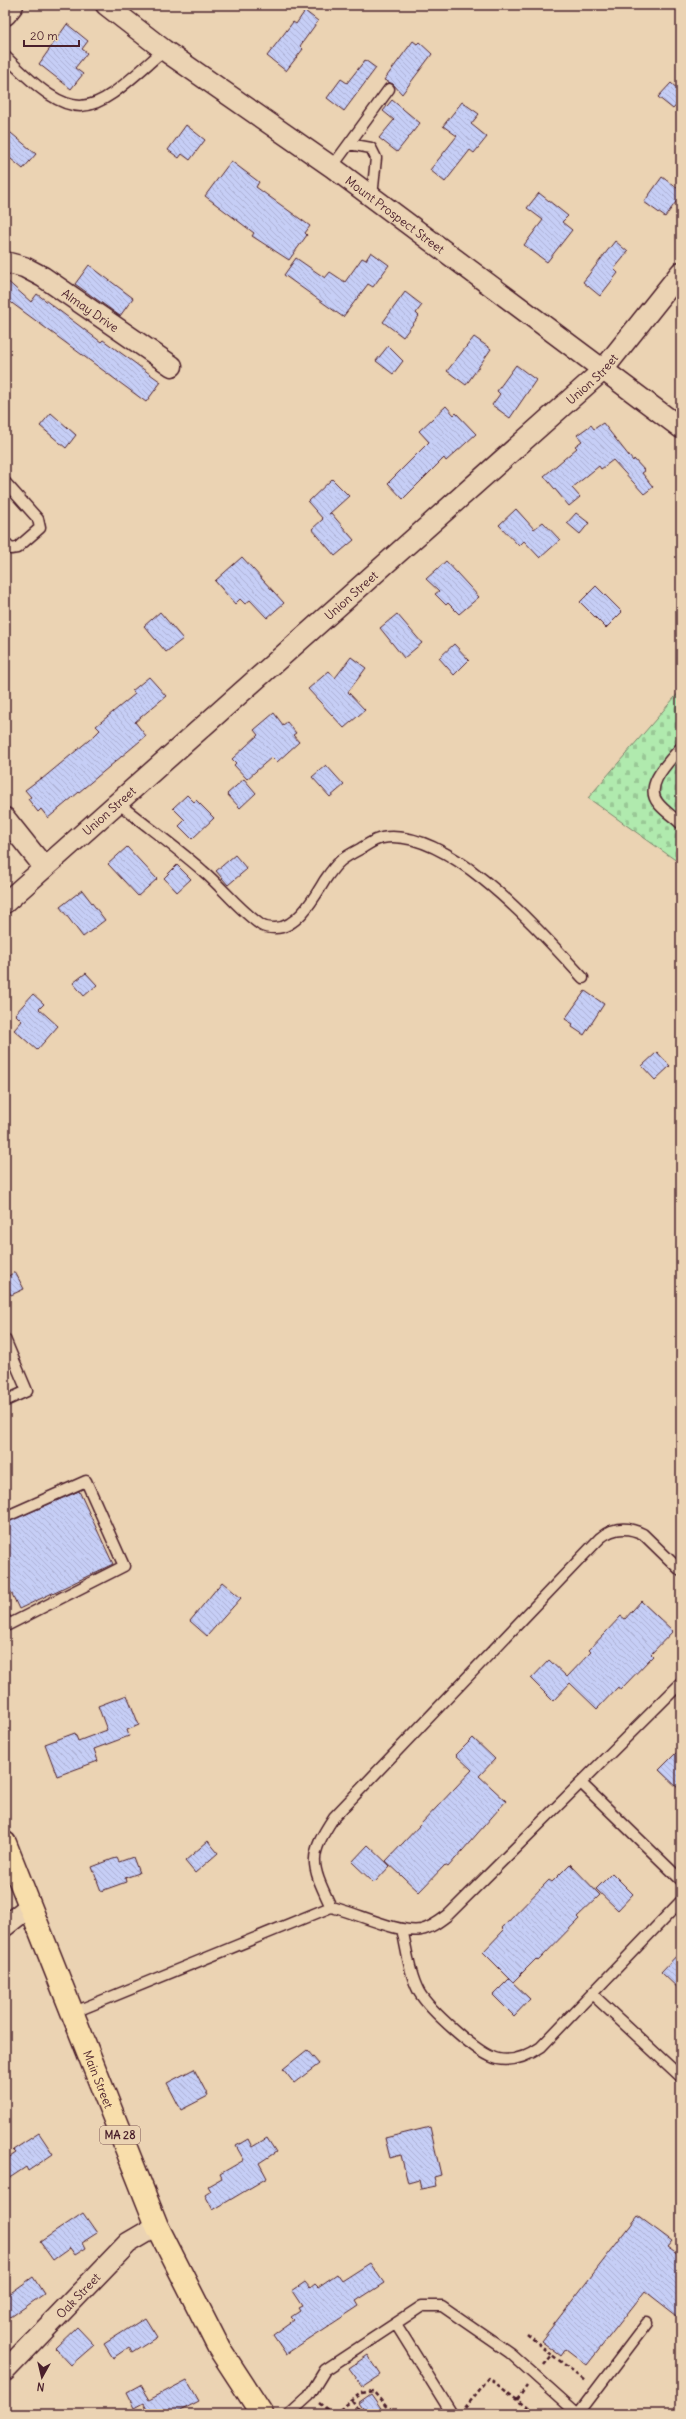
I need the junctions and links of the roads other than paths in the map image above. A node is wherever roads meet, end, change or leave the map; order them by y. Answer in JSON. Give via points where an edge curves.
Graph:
{"nodes":[{"id":1,"x":12,"y":5,"type":"edge"},
{"id":2,"x":106,"y":5,"type":"edge"},
{"id":3,"x":5,"y":14,"type":"edge"},
{"id":4,"x":164,"y":50,"type":"junction"},
{"id":5,"x":5,"y":56,"type":"edge"},
{"id":6,"x":389,"y":89,"type":"dead end"},
{"id":7,"x":349,"y":144,"type":"junction"},
{"id":8,"x":332,"y":167,"type":"junction"},
{"id":9,"x":372,"y":197,"type":"junction"},
{"id":10,"x":5,"y":262,"type":"edge"},
{"id":11,"x":681,"y":272,"type":"edge"},
{"id":12,"x":172,"y":366,"type":"dead end"},
{"id":13,"x":602,"y":371,"type":"junction"},
{"id":14,"x":681,"y":428,"type":"edge"},
{"id":15,"x":5,"y":482,"type":"edge"},
{"id":16,"x":5,"y":544,"type":"edge"},
{"id":17,"x":681,"y":747,"type":"edge"},
{"id":18,"x":118,"y":803,"type":"junction"},
{"id":19,"x":5,"y":818,"type":"edge"},
{"id":20,"x":681,"y":824,"type":"edge"},
{"id":21,"x":44,"y":867,"type":"junction"},
{"id":22,"x":5,"y":903,"type":"edge"},
{"id":23,"x":583,"y":978,"type":"dead end"},
{"id":24,"x":5,"y":1339,"type":"edge"},
{"id":25,"x":5,"y":1401,"type":"edge"},
{"id":26,"x":5,"y":1517,"type":"edge"},
{"id":27,"x":681,"y":1571,"type":"edge"},
{"id":28,"x":5,"y":1619,"type":"edge"},
{"id":29,"x":681,"y":1683,"type":"edge"},
{"id":30,"x":581,"y":1783,"type":"junction"},
{"id":31,"x":5,"y":1842,"type":"edge"},
{"id":32,"x":681,"y":1880,"type":"edge"},
{"id":33,"x":681,"y":1900,"type":"edge"},
{"id":34,"x":30,"y":1906,"type":"junction"},
{"id":35,"x":331,"y":1907,"type":"junction"},
{"id":36,"x":5,"y":1926,"type":"edge"},
{"id":37,"x":402,"y":1929,"type":"junction"},
{"id":38,"x":592,"y":1994,"type":"junction"},
{"id":39,"x":72,"y":2013,"type":"junction"},
{"id":40,"x":681,"y":2077,"type":"edge"},
{"id":41,"x":157,"y":2226,"type":"junction"},
{"id":42,"x":396,"y":2324,"type":"junction"},
{"id":43,"x":647,"y":2324,"type":"dead end"},
{"id":44,"x":5,"y":2371,"type":"edge"},
{"id":45,"x":456,"y":2413,"type":"edge"},
{"id":46,"x":262,"y":2414,"type":"edge"},
{"id":47,"x":289,"y":2414,"type":"edge"},
{"id":48,"x":578,"y":2414,"type":"edge"}],
"edges":[{"from":1,"to":3,"type":"main road"},
{"from":2,"to":4,"type":"street","name":"Mount Prospect Street"},
{"from":4,"to":5,"type":"lane","via":[[122,87],[98,104],[81,108],[58,101],[34,85]]},
{"from":4,"to":8,"type":"street","name":"Mount Prospect Street"},
{"from":6,"to":7,"type":"lane"},
{"from":7,"to":8,"type":"lane"},
{"from":7,"to":9,"type":"lane","via":[[371,148],[376,158]]},
{"from":8,"to":9,"type":"street","name":"Mount Prospect Street"},
{"from":9,"to":13,"type":"street","name":"Mount Prospect Street"},
{"from":10,"to":12,"type":"street","name":"Almay Drive","via":[[24,267],[43,277]]},
{"from":11,"to":13,"type":"street","name":"Union Street"},
{"from":13,"to":14,"type":"street","name":"Mount Prospect Street"},
{"from":13,"to":18,"type":"street","name":"Union Street"},
{"from":15,"to":16,"type":"lane","via":[[38,519],[40,528],[17,548],[11,549]]},
{"from":17,"to":20,"type":"lane","via":[[654,782],[653,793],[657,803]]},
{"from":18,"to":21,"type":"street","name":"Union Street"},
{"from":18,"to":23,"type":"lane","via":[[204,871],[262,926],[276,928],[293,922],[312,901],[338,861],[380,838],[417,840],[454,859],[495,889]]},
{"from":19,"to":21,"type":"street"},
{"from":21,"to":22,"type":"street","name":"Union Street"},
{"from":24,"to":25,"type":"lane","via":[[27,1392]]},
{"from":26,"to":28,"type":"lane","via":[[86,1481],[124,1566],[8,1625]]},
{"from":27,"to":35,"type":"lane","via":[[636,1530],[614,1530],[600,1538],[334,1816],[317,1845],[313,1860],[316,1875]]},
{"from":29,"to":30,"type":"lane"},
{"from":30,"to":32,"type":"lane"},
{"from":30,"to":37,"type":"lane","via":[[448,1915],[422,1930]]},
{"from":31,"to":34,"type":"main road","name":"Main Street","number":"MA 28"},
{"from":33,"to":38,"type":"lane"},
{"from":34,"to":36,"type":"street"},
{"from":34,"to":39,"type":"main road","name":"Main Street","number":"MA 28"},
{"from":35,"to":37,"type":"lane"},
{"from":35,"to":39,"type":"lane"},
{"from":37,"to":38,"type":"lane","via":[[412,1973],[420,1992],[448,2024],[485,2054],[496,2059],[519,2058],[536,2051]]},
{"from":38,"to":40,"type":"lane"},
{"from":39,"to":41,"type":"main road","name":"Main Street","number":"MA 28"},
{"from":41,"to":44,"type":"street","name":"Oak Street","via":[[128,2243]]},
{"from":41,"to":46,"type":"main road","name":"Main Street","number":"MA 28","via":[[219,2348]]},
{"from":42,"to":45,"type":"lane"},
{"from":42,"to":47,"type":"lane","via":[[326,2370],[309,2396]]},
{"from":42,"to":48,"type":"lane","via":[[422,2306],[442,2306],[510,2354]]},
{"from":43,"to":48,"type":"lane"}]}
